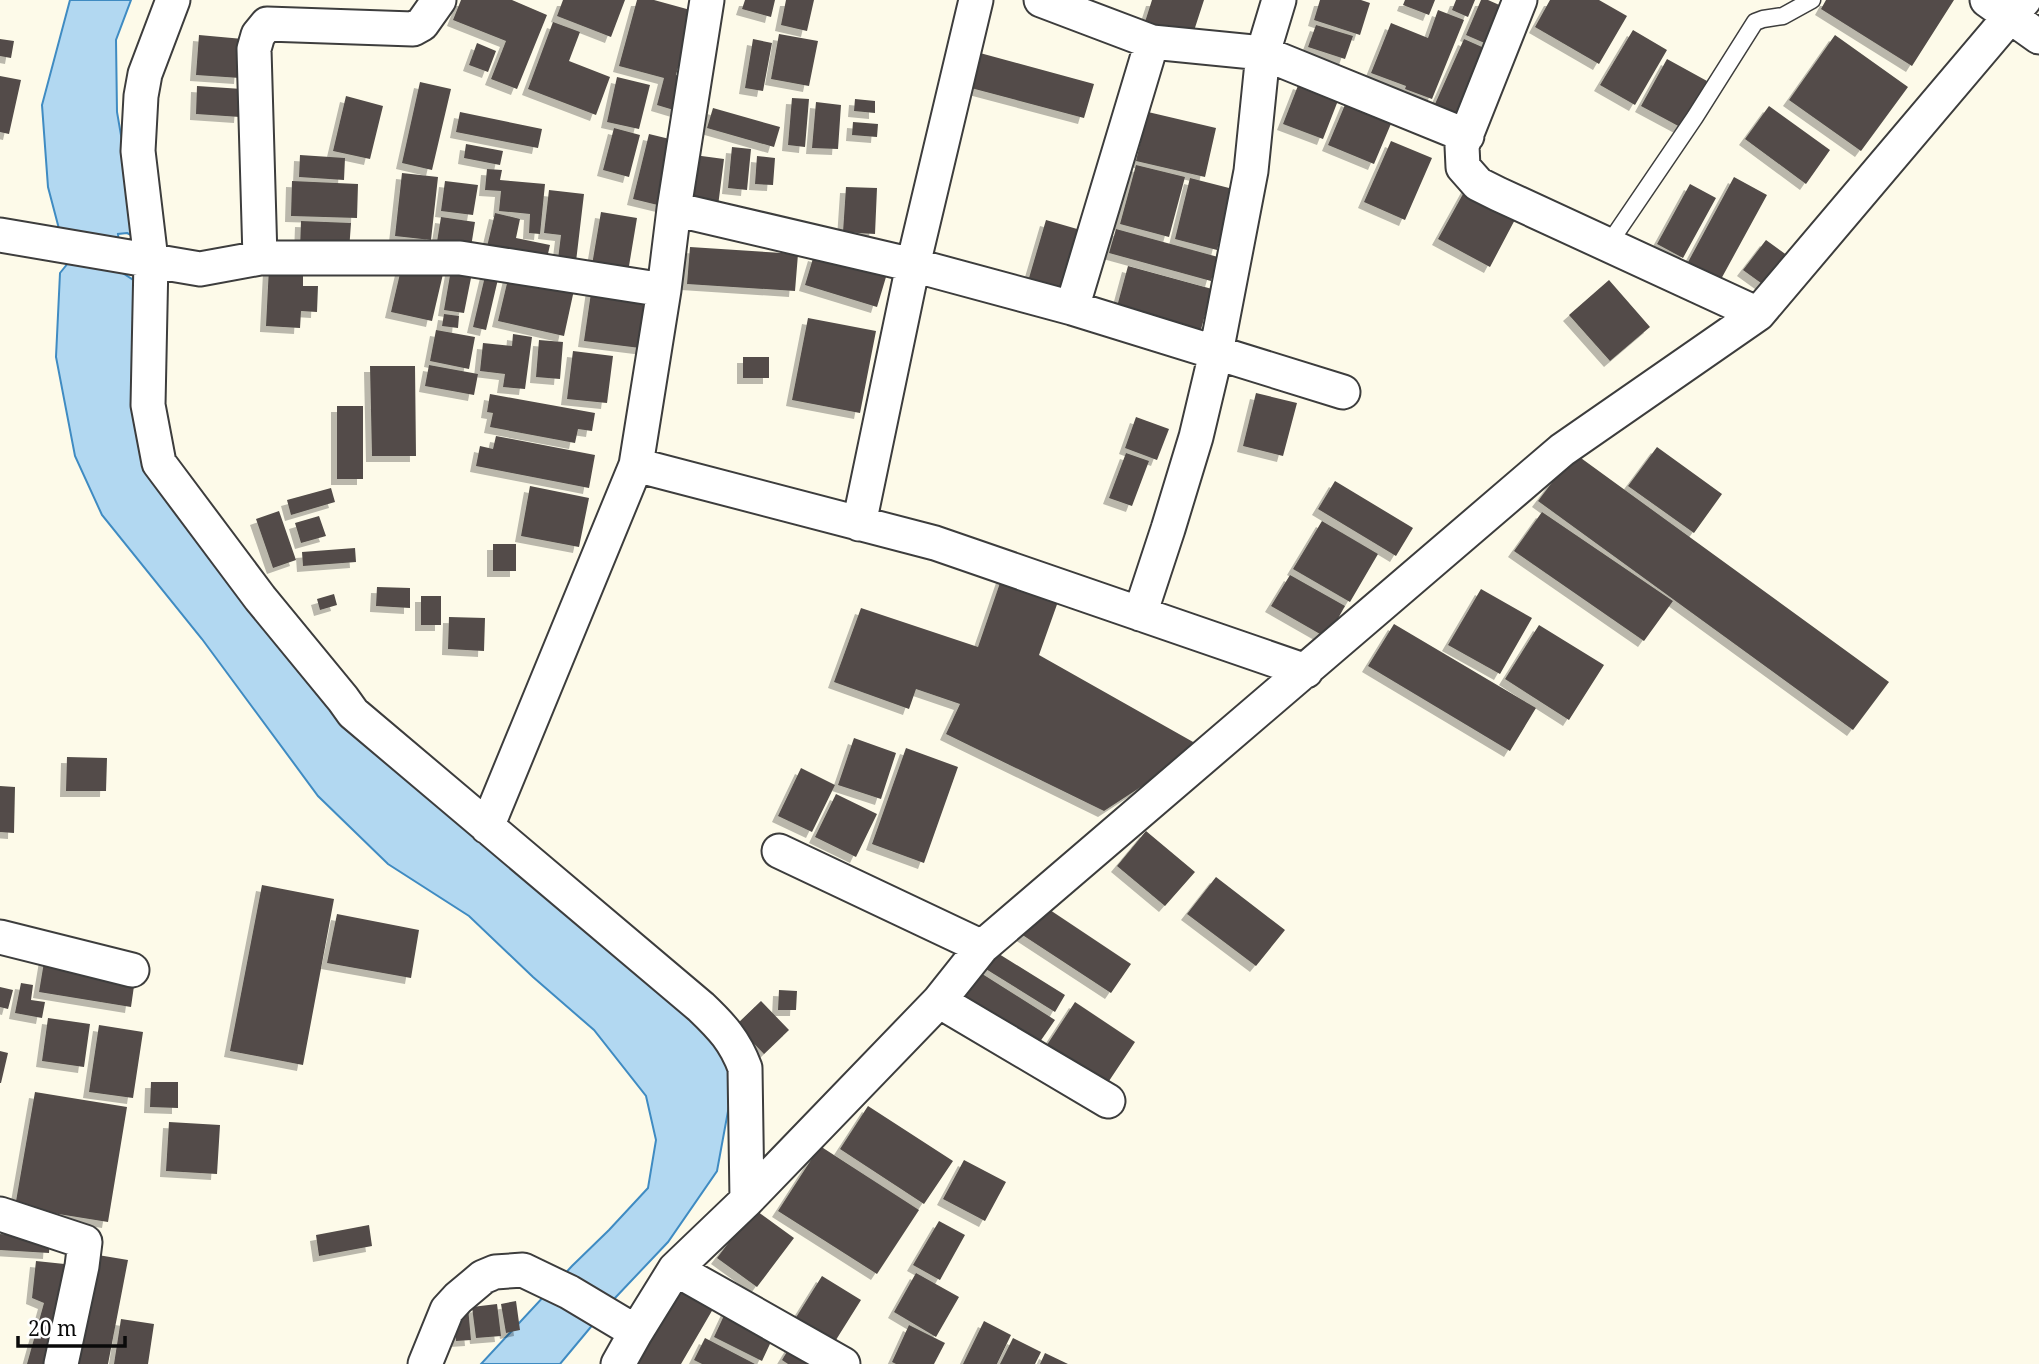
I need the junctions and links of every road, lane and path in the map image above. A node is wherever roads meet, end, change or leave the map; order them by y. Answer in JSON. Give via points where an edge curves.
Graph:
{"nodes":[{"id":1,"x":173,"y":0,"type":"edge"},
{"id":2,"x":439,"y":0,"type":"edge"},
{"id":3,"x":708,"y":0,"type":"edge"},
{"id":4,"x":976,"y":0,"type":"edge"},
{"id":5,"x":1041,"y":0,"type":"edge"},
{"id":6,"x":1279,"y":0,"type":"edge"},
{"id":7,"x":1520,"y":0,"type":"edge"},
{"id":8,"x":1812,"y":0,"type":"edge"},
{"id":9,"x":2007,"y":5,"type":"edge"},
{"id":10,"x":2039,"y":37,"type":"edge"},
{"id":11,"x":1152,"y":42,"type":"junction"},
{"id":12,"x":1263,"y":53,"type":"junction"},
{"id":13,"x":1467,"y":136,"type":"junction"},
{"id":14,"x":674,"y":209,"type":"junction"},
{"id":15,"x":9,"y":237,"type":"edge"},
{"id":16,"x":1608,"y":245,"type":"junction"},
{"id":17,"x":140,"y":258,"type":"junction"},
{"id":18,"x":260,"y":258,"type":"junction"},
{"id":19,"x":913,"y":265,"type":"junction"},
{"id":20,"x":664,"y":290,"type":"junction"},
{"id":21,"x":1072,"y":309,"type":"junction"},
{"id":22,"x":1758,"y":314,"type":"junction"},
{"id":23,"x":1216,"y":353,"type":"junction"},
{"id":24,"x":1343,"y":391,"type":"dead end"},
{"id":25,"x":636,"y":465,"type":"junction"},
{"id":26,"x":859,"y":524,"type":"junction"},
{"id":27,"x":1140,"y":614,"type":"junction"},
{"id":28,"x":1306,"y":671,"type":"junction"},
{"id":29,"x":487,"y":827,"type":"junction"},
{"id":30,"x":779,"y":851,"type":"dead end"},
{"id":31,"x":0,"y":937,"type":"edge"},
{"id":32,"x":982,"y":947,"type":"junction"},
{"id":33,"x":132,"y":970,"type":"dead end"},
{"id":34,"x":939,"y":1001,"type":"junction"},
{"id":35,"x":1108,"y":1101,"type":"dead end"},
{"id":36,"x":747,"y":1200,"type":"junction"},
{"id":37,"x":0,"y":1213,"type":"edge"},
{"id":38,"x":676,"y":1269,"type":"junction"},
{"id":39,"x":636,"y":1332,"type":"junction"},
{"id":40,"x":61,"y":1364,"type":"edge"},
{"id":41,"x":425,"y":1364,"type":"edge"},
{"id":42,"x":618,"y":1364,"type":"edge"},
{"id":43,"x":843,"y":1364,"type":"edge"}],
"edges":[{"from":1,"to":17,"type":"street","via":[[141,96]]},
{"from":2,"to":18,"type":"street","via":[[413,29],[267,24],[258,35],[254,49]]},
{"from":3,"to":14,"type":"street"},
{"from":4,"to":19,"type":"street"},
{"from":5,"to":11,"type":"street"},
{"from":6,"to":12,"type":"street"},
{"from":7,"to":13,"type":"street"},
{"from":8,"to":16,"type":"lane","via":[[1783,16],[1755,22]]},
{"from":9,"to":10,"type":"street"},
{"from":9,"to":22,"type":"street"},
{"from":11,"to":12,"type":"street"},
{"from":11,"to":21,"type":"street"},
{"from":12,"to":13,"type":"street"},
{"from":12,"to":23,"type":"street","via":[[1251,171]]},
{"from":13,"to":16,"type":"street","via":[[1462,146],[1463,167],[1478,184]]},
{"from":14,"to":19,"type":"street"},
{"from":14,"to":20,"type":"street"},
{"from":15,"to":17,"type":"street"},
{"from":16,"to":22,"type":"street"},
{"from":17,"to":18,"type":"street","via":[[200,269]]},
{"from":17,"to":29,"type":"street","via":[[148,405],[159,463],[352,713]]},
{"from":18,"to":20,"type":"street","via":[[460,258]]},
{"from":19,"to":21,"type":"street"},
{"from":19,"to":26,"type":"street"},
{"from":20,"to":25,"type":"street"},
{"from":21,"to":23,"type":"street"},
{"from":22,"to":28,"type":"street","via":[[1562,450]]},
{"from":23,"to":24,"type":"street"},
{"from":23,"to":27,"type":"street","via":[[1196,437]]},
{"from":25,"to":26,"type":"street"},
{"from":25,"to":29,"type":"street"},
{"from":26,"to":27,"type":"street","via":[[935,543]]},
{"from":27,"to":28,"type":"street"},
{"from":28,"to":32,"type":"street"},
{"from":29,"to":36,"type":"street","via":[[726,1030],[745,1068]]},
{"from":30,"to":32,"type":"street"},
{"from":31,"to":33,"type":"street"},
{"from":32,"to":34,"type":"street"},
{"from":34,"to":35,"type":"street"},
{"from":34,"to":36,"type":"street"},
{"from":36,"to":38,"type":"street"},
{"from":37,"to":40,"type":"street","via":[[85,1242]]},
{"from":38,"to":39,"type":"street"},
{"from":38,"to":43,"type":"street"},
{"from":39,"to":41,"type":"street","via":[[542,1278],[523,1270],[495,1272],[447,1310]]},
{"from":39,"to":42,"type":"street"}]}
